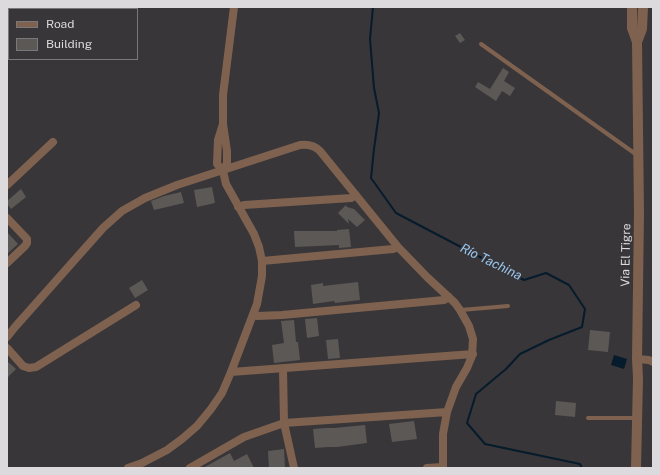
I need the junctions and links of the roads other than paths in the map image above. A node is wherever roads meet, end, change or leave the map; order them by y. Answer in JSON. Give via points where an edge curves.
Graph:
{"nodes":[{"id":1,"x":234,"y":7,"type":"edge"},
{"id":2,"x":632,"y":7,"type":"edge"},
{"id":3,"x":643,"y":7,"type":"edge"},
{"id":4,"x":637,"y":42,"type":"junction"},
{"id":5,"x":481,"y":44,"type":"dead end"},
{"id":6,"x":53,"y":142,"type":"dead end"},
{"id":7,"x":638,"y":156,"type":"junction"},
{"id":8,"x":223,"y":170,"type":"junction"},
{"id":9,"x":7,"y":186,"type":"edge"},
{"id":10,"x":356,"y":195,"type":"junction"},
{"id":11,"x":238,"y":207,"type":"junction"},
{"id":12,"x":7,"y":218,"type":"edge"},
{"id":13,"x":398,"y":247,"type":"junction"},
{"id":14,"x":262,"y":260,"type":"junction"},
{"id":15,"x":7,"y":263,"type":"edge"},
{"id":16,"x":449,"y":297,"type":"junction"},
{"id":17,"x":136,"y":305,"type":"dead end"},
{"id":18,"x":508,"y":306,"type":"dead end"},
{"id":19,"x":460,"y":310,"type":"junction"},
{"id":20,"x":253,"y":314,"type":"junction"},
{"id":21,"x":7,"y":337,"type":"edge"},
{"id":22,"x":7,"y":348,"type":"edge"},
{"id":23,"x":473,"y":354,"type":"junction"},
{"id":24,"x":637,"y":359,"type":"junction"},
{"id":25,"x":653,"y":362,"type":"edge"},
{"id":26,"x":283,"y":369,"type":"junction"},
{"id":27,"x":231,"y":372,"type":"junction"},
{"id":28,"x":447,"y":412,"type":"junction"},
{"id":29,"x":588,"y":418,"type":"dead end"},
{"id":30,"x":637,"y":418,"type":"junction"},
{"id":31,"x":284,"y":423,"type":"junction"},
{"id":32,"x":443,"y":467,"type":"edge"},
{"id":33,"x":128,"y":468,"type":"edge"},
{"id":34,"x":190,"y":468,"type":"edge"},
{"id":35,"x":294,"y":468,"type":"edge"},
{"id":36,"x":427,"y":468,"type":"edge"},
{"id":37,"x":636,"y":468,"type":"edge"}],
"edges":[{"from":1,"to":8,"type":"street","via":[[223,95],[223,124],[218,140],[217,164]]},
{"from":2,"to":4,"type":"street","name":"Via El Tigre","via":[[632,28]]},
{"from":3,"to":4,"type":"street","name":"Via El Tigre","via":[[642,29]]},
{"from":4,"to":7,"type":"street","name":"Via El Tigre"},
{"from":5,"to":7,"type":"lane"},
{"from":6,"to":9,"type":"street"},
{"from":7,"to":24,"type":"street","name":"Via El Tigre"},
{"from":8,"to":10,"type":"street","via":[[300,145],[310,145],[320,151]]},
{"from":8,"to":11,"type":"street","via":[[226,184]]},
{"from":8,"to":21,"type":"street","via":[[177,185],[122,211],[79,254]]},
{"from":10,"to":11,"type":"street","via":[[351,198]]},
{"from":10,"to":13,"type":"street"},
{"from":11,"to":14,"type":"street","via":[[254,234]]},
{"from":12,"to":15,"type":"street","via":[[27,239],[27,243]]},
{"from":13,"to":14,"type":"street"},
{"from":13,"to":16,"type":"street"},
{"from":14,"to":20,"type":"street","via":[[260,289]]},
{"from":16,"to":19,"type":"street"},
{"from":16,"to":20,"type":"street","via":[[436,301],[282,315]]},
{"from":17,"to":22,"type":"street","via":[[36,366],[23,366]]},
{"from":18,"to":19,"type":"lane"},
{"from":19,"to":23,"type":"street","via":[[472,334]]},
{"from":20,"to":27,"type":"street"},
{"from":23,"to":26,"type":"street"},
{"from":23,"to":28,"type":"street","via":[[456,387]]},
{"from":24,"to":25,"type":"street"},
{"from":24,"to":30,"type":"street","name":"Via El Tigre"},
{"from":26,"to":27,"type":"street"},
{"from":26,"to":31,"type":"street"},
{"from":27,"to":33,"type":"street","via":[[222,393],[197,426],[167,450]]},
{"from":28,"to":31,"type":"street"},
{"from":28,"to":32,"type":"street","via":[[443,434]]},
{"from":29,"to":30,"type":"lane"},
{"from":30,"to":37,"type":"street","name":"Via El Tigre"},
{"from":31,"to":34,"type":"street","via":[[244,437]]},
{"from":31,"to":35,"type":"street"},
{"from":32,"to":36,"type":"street"}]}
